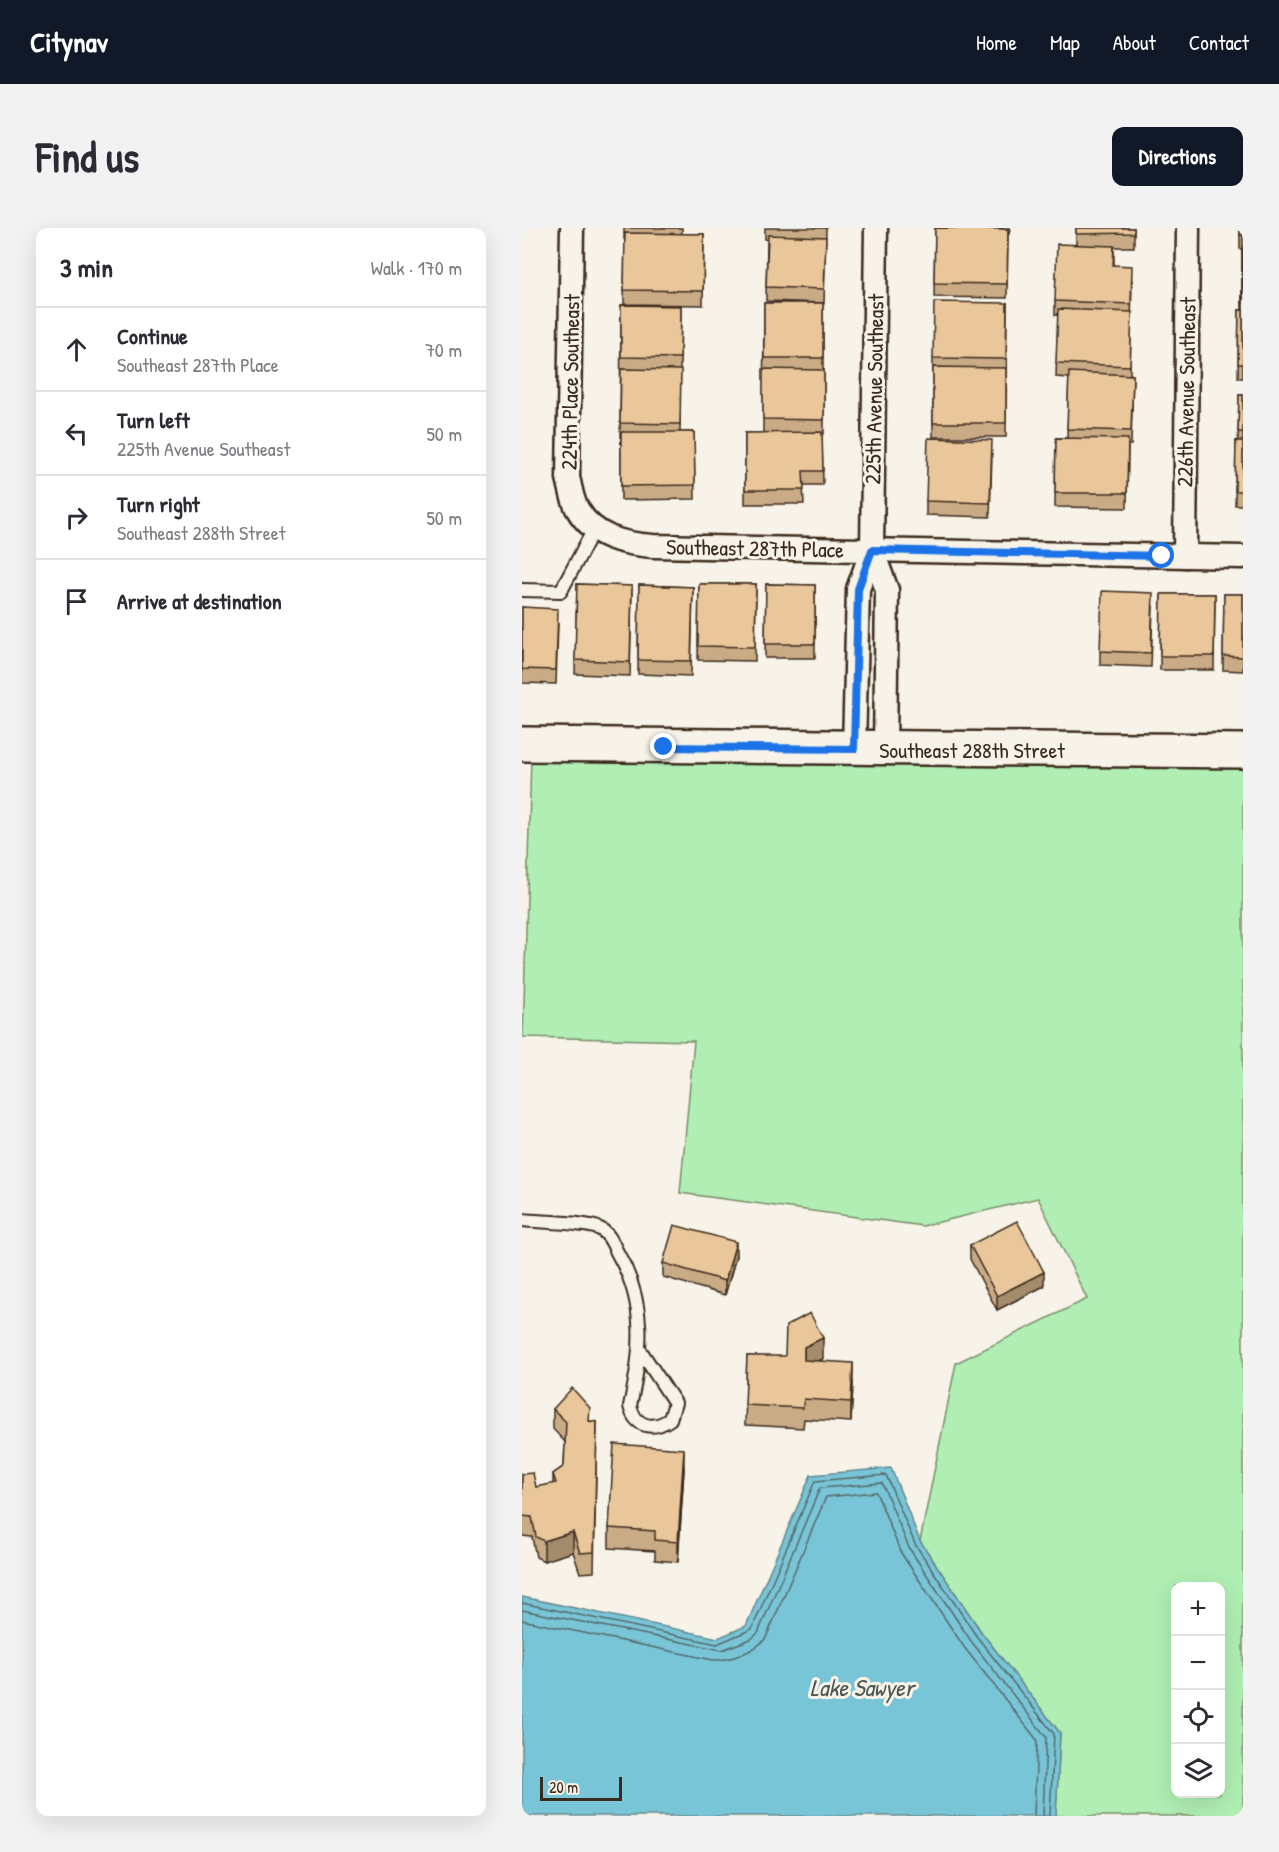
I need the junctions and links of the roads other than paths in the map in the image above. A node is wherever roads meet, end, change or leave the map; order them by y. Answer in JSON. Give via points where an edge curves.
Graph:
{"nodes":[{"id":1,"x":572,"y":228,"type":"edge"},
{"id":2,"x":876,"y":228,"type":"edge"},
{"id":3,"x":1188,"y":228,"type":"edge"},
{"id":4,"x":594,"y":529,"type":"junction"},
{"id":5,"x":872,"y":550,"type":"junction"},
{"id":6,"x":1185,"y":556,"type":"junction"},
{"id":7,"x":1243,"y":557,"type":"edge"},
{"id":8,"x":522,"y":590,"type":"edge"},
{"id":9,"x":522,"y":744,"type":"edge"},
{"id":10,"x":870,"y":749,"type":"junction"},
{"id":11,"x":1243,"y":752,"type":"edge"},
{"id":12,"x":522,"y":1220,"type":"edge"},
{"id":13,"x":640,"y":1350,"type":"junction"}],
"edges":[{"from":1,"to":4,"type":"street","name":"224th Place Southeast","via":[[568,478],[577,509]]},
{"from":2,"to":5,"type":"street","name":"225th Avenue Southeast"},
{"from":3,"to":6,"type":"street","name":"226th Avenue Southeast"},
{"from":4,"to":5,"type":"street","name":"Southeast 287th Place","via":[[616,540],[653,546]]},
{"from":4,"to":8,"type":"lane","via":[[561,591]]},
{"from":5,"to":6,"type":"street","name":"Southeast 287th Place"},
{"from":5,"to":10,"type":"street","name":"225th Avenue Southeast","via":[[858,589]]},
{"from":5,"to":10,"type":"street","name":"225th Avenue Southeast","via":[[887,590]]},
{"from":6,"to":7,"type":"street","name":"Southeast 287th Place"},
{"from":9,"to":10,"type":"street","name":"Southeast 288th Street"},
{"from":10,"to":11,"type":"street","name":"Southeast 288th Street"},
{"from":12,"to":13,"type":"lane","via":[[597,1227],[607,1234],[637,1299]]},
{"from":13,"to":13,"type":"lane","via":[[630,1406],[641,1423],[654,1426],[670,1419],[675,1403]]}]}
